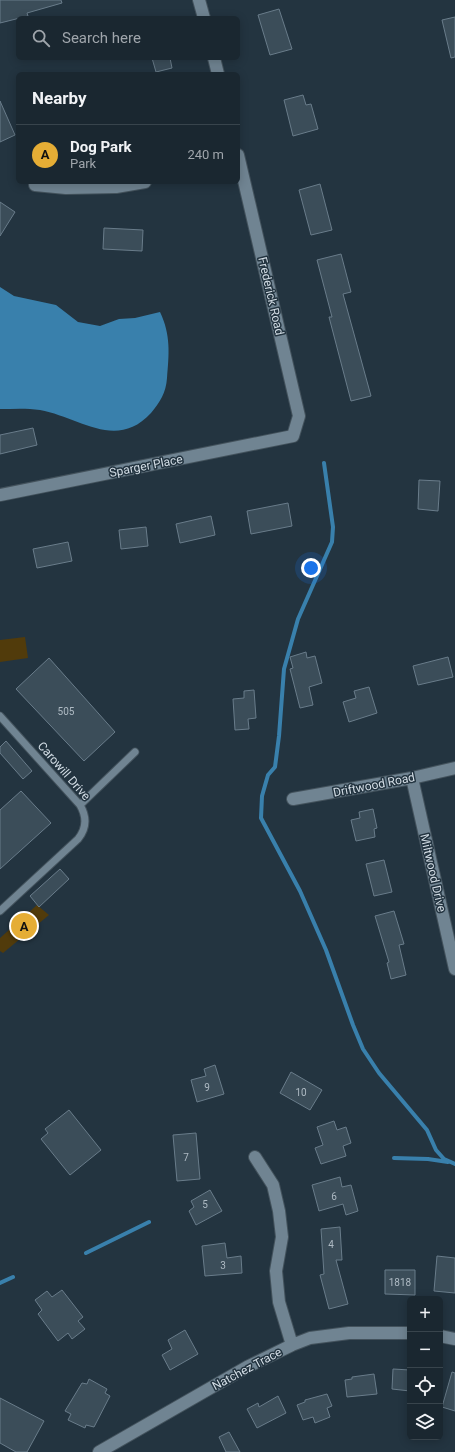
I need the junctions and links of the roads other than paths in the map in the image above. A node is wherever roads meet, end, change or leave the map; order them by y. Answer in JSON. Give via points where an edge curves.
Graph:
{"nodes":[{"id":1,"x":199,"y":0,"type":"edge"},
{"id":2,"x":203,"y":16,"type":"edge"},
{"id":3,"x":214,"y":60,"type":"edge"},
{"id":4,"x":218,"y":72,"type":"edge"},
{"id":5,"x":240,"y":164,"type":"edge"},
{"id":6,"x":130,"y":184,"type":"edge"},
{"id":7,"x":35,"y":185,"type":"dead end"},
{"id":8,"x":292,"y":436,"type":"joint"},
{"id":9,"x":0,"y":495,"type":"edge"},
{"id":10,"x":0,"y":716,"type":"edge"},
{"id":11,"x":135,"y":752,"type":"dead end"},
{"id":12,"x":455,"y":768,"type":"edge"},
{"id":13,"x":412,"y":778,"type":"junction"},
{"id":14,"x":293,"y":799,"type":"dead end"},
{"id":15,"x":80,"y":805,"type":"junction"},
{"id":16,"x":0,"y":911,"type":"edge"},
{"id":17,"x":455,"y":969,"type":"edge"},
{"id":18,"x":255,"y":1157,"type":"dead end"},
{"id":19,"x":407,"y":1333,"type":"edge"},
{"id":20,"x":443,"y":1337,"type":"edge"},
{"id":21,"x":455,"y":1339,"type":"edge"},
{"id":22,"x":292,"y":1345,"type":"junction"},
{"id":23,"x":99,"y":1452,"type":"edge"}],
"edges":[{"from":1,"to":2,"type":"street"},
{"from":3,"to":4,"type":"street"},
{"from":5,"to":8,"type":"street","name":"Frederick Road","via":[[299,416]]},
{"from":6,"to":7,"type":"street","via":[[66,188]]},
{"from":8,"to":9,"type":"street","name":"Sparger Place"},
{"from":10,"to":15,"type":"lane","name":"Carowill Drive"},
{"from":11,"to":15,"type":"lane"},
{"from":12,"to":13,"type":"street","name":"Driftwood Road"},
{"from":13,"to":14,"type":"street","name":"Driftwood Road"},
{"from":13,"to":17,"type":"street","name":"Miltwood Drive"},
{"from":15,"to":16,"type":"lane","name":"Carowill Drive","via":[[86,819],[83,833]]},
{"from":18,"to":22,"type":"street","via":[[273,1185],[279,1211],[282,1237],[276,1271],[278,1294]]},
{"from":19,"to":22,"type":"street","name":"Natchez Trace","via":[[349,1333],[310,1338]]},
{"from":20,"to":21,"type":"street"},
{"from":22,"to":23,"type":"street","name":"Natchez Trace","via":[[246,1367]]}]}
